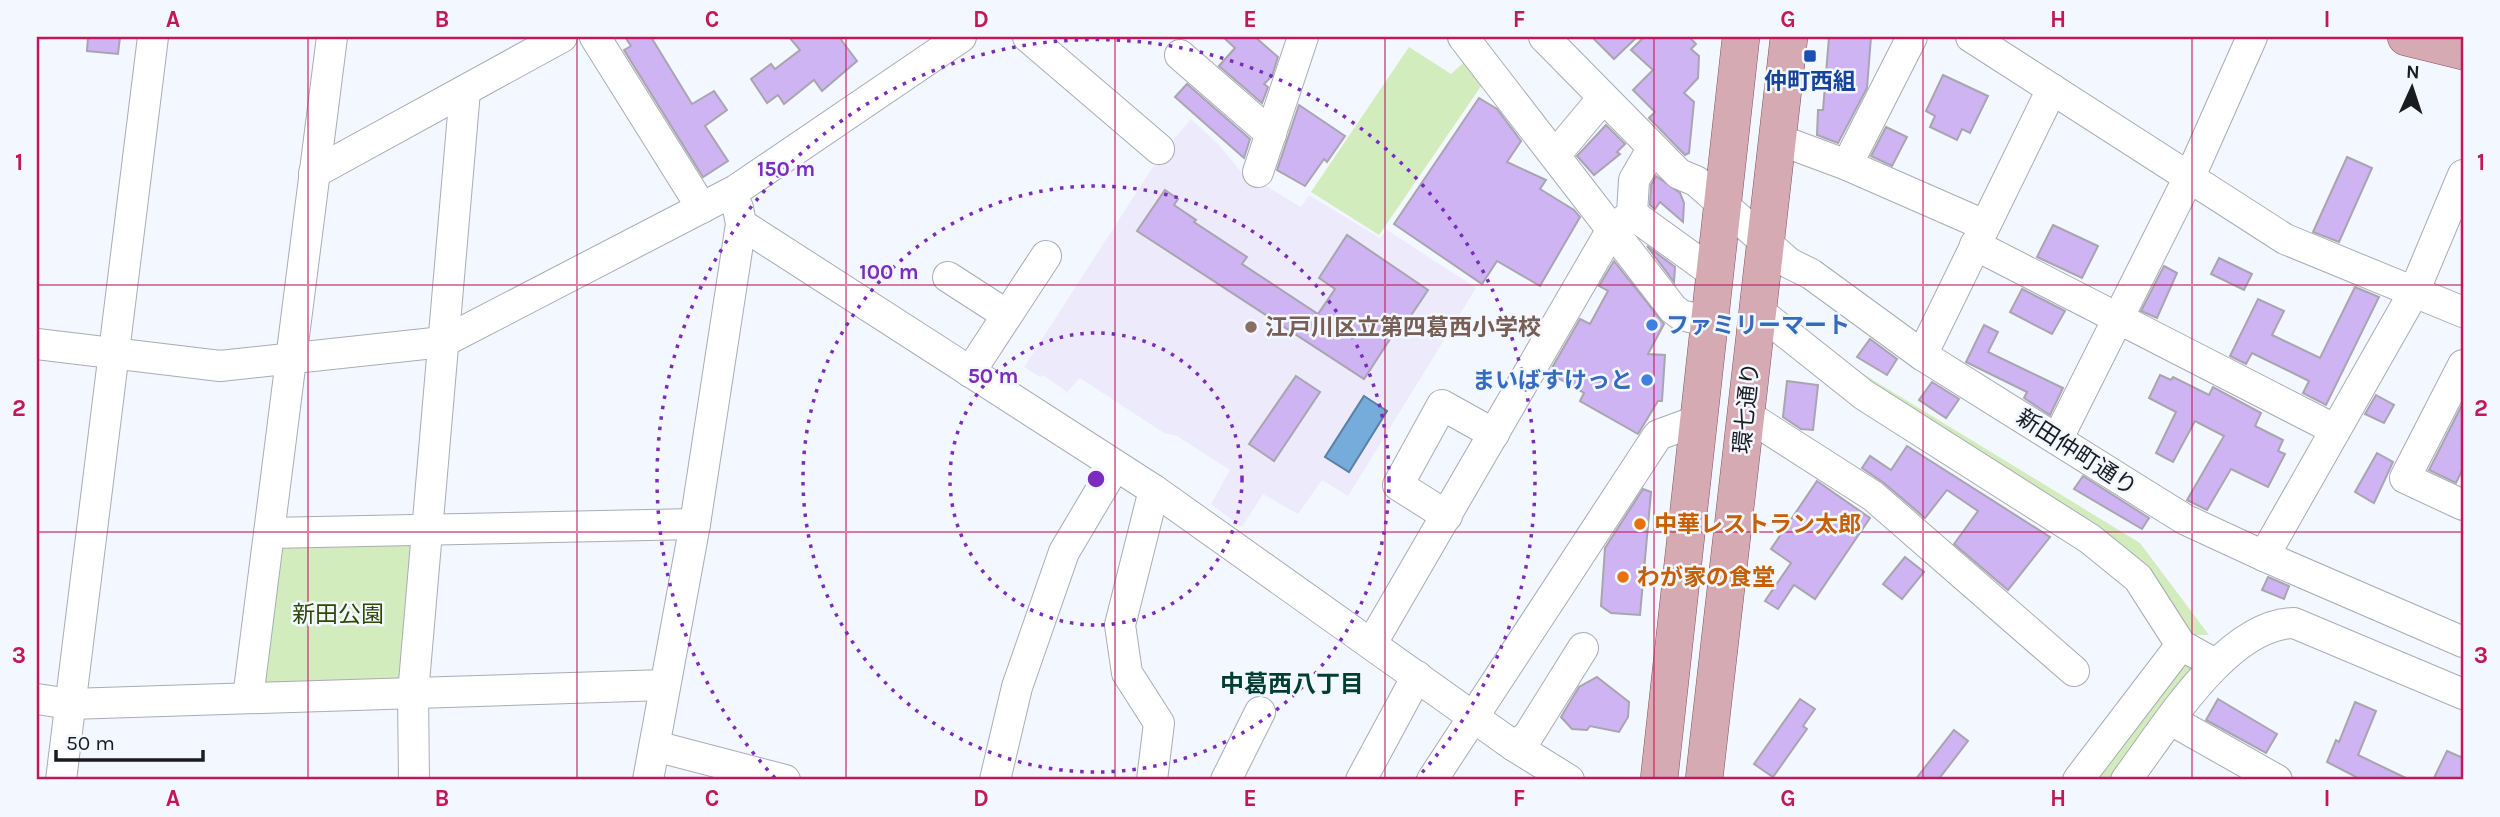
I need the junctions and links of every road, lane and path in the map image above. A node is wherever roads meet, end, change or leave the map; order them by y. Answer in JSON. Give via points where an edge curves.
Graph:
{"nodes":[{"id":1,"x":153,"y":37,"type":"edge"},
{"id":2,"x":332,"y":37,"type":"edge"},
{"id":3,"x":562,"y":37,"type":"edge"},
{"id":4,"x":594,"y":37,"type":"edge"},
{"id":5,"x":961,"y":37,"type":"edge"},
{"id":6,"x":1028,"y":37,"type":"edge"},
{"id":7,"x":1303,"y":37,"type":"edge"},
{"id":8,"x":1463,"y":37,"type":"edge"},
{"id":9,"x":1544,"y":37,"type":"edge"},
{"id":10,"x":1741,"y":37,"type":"edge"},
{"id":11,"x":1789,"y":37,"type":"edge"},
{"id":12,"x":1912,"y":37,"type":"edge"},
{"id":13,"x":1971,"y":37,"type":"edge"},
{"id":14,"x":2252,"y":37,"type":"edge"},
{"id":15,"x":2406,"y":37,"type":"edge"},
{"id":16,"x":2463,"y":51,"type":"edge"},
{"id":17,"x":1180,"y":55,"type":"dead end"},
{"id":18,"x":2052,"y":89,"type":"junction"},
{"id":19,"x":465,"y":91,"type":"junction"},
{"id":20,"x":1603,"y":98,"type":"junction"},
{"id":21,"x":1271,"y":134,"type":"junction"},
{"id":22,"x":1777,"y":139,"type":"junction"},
{"id":23,"x":1158,"y":149,"type":"dead end"},
{"id":24,"x":1652,"y":149,"type":"junction"},
{"id":25,"x":1556,"y":154,"type":"junction"},
{"id":26,"x":1847,"y":165,"type":"junction"},
{"id":27,"x":1258,"y":172,"type":"dead end"},
{"id":28,"x":314,"y":173,"type":"junction"},
{"id":29,"x":2463,"y":175,"type":"edge"},
{"id":30,"x":2189,"y":177,"type":"junction"},
{"id":31,"x":736,"y":190,"type":"junction"},
{"id":32,"x":1723,"y":206,"type":"junction"},
{"id":33,"x":702,"y":208,"type":"junction"},
{"id":34,"x":1621,"y":222,"type":"junction"},
{"id":35,"x":741,"y":223,"type":"junction"},
{"id":36,"x":1979,"y":235,"type":"junction"},
{"id":37,"x":1763,"y":242,"type":"junction"},
{"id":38,"x":1046,"y":256,"type":"dead end"},
{"id":39,"x":1715,"y":274,"type":"junction"},
{"id":40,"x":948,"y":277,"type":"dead end"},
{"id":41,"x":2414,"y":292,"type":"junction"},
{"id":42,"x":1757,"y":310,"type":"junction"},
{"id":43,"x":2463,"y":312,"type":"edge"},
{"id":44,"x":1007,"y":315,"type":"junction"},
{"id":45,"x":2119,"y":320,"type":"junction"},
{"id":46,"x":1710,"y":322,"type":"junction"},
{"id":47,"x":443,"y":342,"type":"junction"},
{"id":48,"x":37,"y":344,"type":"edge"},
{"id":49,"x":114,"y":353,"type":"junction"},
{"id":50,"x":1922,"y":355,"type":"junction"},
{"id":51,"x":291,"y":358,"type":"junction"},
{"id":52,"x":2463,"y":365,"type":"edge"},
{"id":53,"x":970,"y":372,"type":"junction"},
{"id":54,"x":1745,"y":414,"type":"junction"},
{"id":55,"x":1699,"y":420,"type":"junction"},
{"id":56,"x":2334,"y":429,"type":"junction"},
{"id":57,"x":1494,"y":434,"type":"junction"},
{"id":58,"x":2058,"y":438,"type":"junction"},
{"id":59,"x":1115,"y":466,"type":"junction"},
{"id":60,"x":1154,"y":490,"type":"junction"},
{"id":61,"x":2463,"y":505,"type":"edge"},
{"id":62,"x":1447,"y":516,"type":"junction"},
{"id":63,"x":695,"y":524,"type":"junction"},
{"id":64,"x":426,"y":529,"type":"junction"},
{"id":65,"x":269,"y":533,"type":"junction"},
{"id":66,"x":2264,"y":556,"type":"junction"},
{"id":67,"x":2463,"y":642,"type":"edge"},
{"id":68,"x":1372,"y":643,"type":"junction"},
{"id":69,"x":2181,"y":645,"type":"junction"},
{"id":70,"x":1583,"y":649,"type":"dead end"},
{"id":71,"x":2215,"y":664,"type":"junction"},
{"id":72,"x":2074,"y":671,"type":"dead end"},
{"id":73,"x":1417,"y":676,"type":"junction"},
{"id":74,"x":665,"y":685,"type":"junction"},
{"id":75,"x":413,"y":694,"type":"junction"},
{"id":76,"x":2463,"y":694,"type":"edge"},
{"id":77,"x":248,"y":698,"type":"junction"},
{"id":78,"x":37,"y":699,"type":"edge"},
{"id":79,"x":70,"y":704,"type":"junction"},
{"id":80,"x":1260,"y":712,"type":"dead end"},
{"id":81,"x":1474,"y":717,"type":"junction"},
{"id":82,"x":2171,"y":720,"type":"junction"},
{"id":83,"x":654,"y":746,"type":"junction"},
{"id":84,"x":1514,"y":746,"type":"junction"},
{"id":85,"x":61,"y":780,"type":"edge"},
{"id":86,"x":414,"y":780,"type":"edge"},
{"id":87,"x":648,"y":780,"type":"edge"},
{"id":88,"x":785,"y":780,"type":"edge"},
{"id":89,"x":995,"y":780,"type":"edge"},
{"id":90,"x":1152,"y":780,"type":"edge"},
{"id":91,"x":1226,"y":780,"type":"edge"},
{"id":92,"x":1360,"y":780,"type":"edge"},
{"id":93,"x":1432,"y":780,"type":"edge"},
{"id":94,"x":1569,"y":780,"type":"edge"},
{"id":95,"x":1659,"y":780,"type":"edge"},
{"id":96,"x":1704,"y":780,"type":"edge"},
{"id":97,"x":2078,"y":780,"type":"edge"},
{"id":98,"x":2126,"y":780,"type":"edge"},
{"id":99,"x":2277,"y":780,"type":"edge"}],
"edges":[{"from":1,"to":49,"type":"street"},
{"from":2,"to":28,"type":"street"},
{"from":3,"to":19,"type":"street"},
{"from":4,"to":33,"type":"street"},
{"from":5,"to":31,"type":"street"},
{"from":6,"to":23,"type":"street"},
{"from":7,"to":21,"type":"street"},
{"from":8,"to":25,"type":"street"},
{"from":9,"to":20,"type":"street","name":"新田仲町通り"},
{"from":10,"to":32,"type":"main road","name":"環七通り"},
{"from":11,"to":22,"type":"main road","name":"環七通り"},
{"from":12,"to":26,"type":"street"},
{"from":13,"to":18,"type":"street"},
{"from":14,"to":30,"type":"street"},
{"from":15,"to":16,"type":"main road"},
{"from":17,"to":21,"type":"street"},
{"from":18,"to":30,"type":"street"},
{"from":18,"to":36,"type":"street"},
{"from":19,"to":28,"type":"street"},
{"from":19,"to":47,"type":"street"},
{"from":20,"to":24,"type":"street","name":"新田仲町通り"},
{"from":20,"to":25,"type":"street"},
{"from":21,"to":27,"type":"street"},
{"from":22,"to":26,"type":"street"},
{"from":22,"to":37,"type":"main road","name":"環七通り"},
{"from":24,"to":32,"type":"street","name":"新田仲町通り"},
{"from":24,"to":34,"type":"street","via":[[1634,180]]},
{"from":25,"to":34,"type":"street"},
{"from":26,"to":36,"type":"street"},
{"from":28,"to":51,"type":"street"},
{"from":29,"to":41,"type":"street"},
{"from":30,"to":41,"type":"street","via":[[2285,239]]},
{"from":30,"to":45,"type":"street"},
{"from":31,"to":33,"type":"street"},
{"from":31,"to":35,"type":"street"},
{"from":32,"to":37,"type":"street","name":"新田仲町通り"},
{"from":32,"to":39,"type":"main road","name":"環七通り"},
{"from":33,"to":47,"type":"street"},
{"from":34,"to":39,"type":"street"},
{"from":34,"to":46,"type":"street","via":[[1673,309]]},
{"from":34,"to":57,"type":"street"},
{"from":35,"to":53,"type":"street"},
{"from":35,"to":63,"type":"street"},
{"from":36,"to":45,"type":"street"},
{"from":36,"to":50,"type":"street"},
{"from":37,"to":42,"type":"main road","name":"環七通り"},
{"from":37,"to":50,"type":"street","name":"新田仲町通り"},
{"from":38,"to":44,"type":"street"},
{"from":39,"to":46,"type":"main road","name":"環七通り"},
{"from":40,"to":44,"type":"street"},
{"from":41,"to":43,"type":"street"},
{"from":41,"to":56,"type":"street"},
{"from":42,"to":54,"type":"main road","name":"環七通り"},
{"from":42,"to":69,"type":"street","via":[[1864,395],[2090,539],[2138,578]]},
{"from":44,"to":53,"type":"street"},
{"from":45,"to":56,"type":"street"},
{"from":45,"to":58,"type":"street"},
{"from":46,"to":55,"type":"main road","name":"環七通り"},
{"from":47,"to":51,"type":"street"},
{"from":47,"to":64,"type":"street"},
{"from":48,"to":49,"type":"street"},
{"from":49,"to":51,"type":"street","via":[[220,366]]},
{"from":49,"to":79,"type":"street"},
{"from":50,"to":58,"type":"street","name":"新田仲町通り"},
{"from":51,"to":65,"type":"street"},
{"from":52,"to":61,"type":"street","via":[[2405,478]]},
{"from":53,"to":59,"type":"street"},
{"from":54,"to":72,"type":"street","via":[[1872,496]]},
{"from":54,"to":96,"type":"main road","name":"環七通り"},
{"from":55,"to":81,"type":"street","via":[[1658,435]]},
{"from":55,"to":95,"type":"main road","name":"環七通り"},
{"from":56,"to":66,"type":"street"},
{"from":57,"to":62,"type":"street"},
{"from":57,"to":62,"type":"street","via":[[1442,405],[1398,485]]},
{"from":58,"to":66,"type":"street","name":"新田仲町通り","via":[[2186,520]]},
{"from":59,"to":60,"type":"street"},
{"from":59,"to":89,"type":"street","via":[[1064,552],[1017,687]]},
{"from":60,"to":68,"type":"street"},
{"from":60,"to":90,"type":"street","via":[[1120,625],[1127,673],[1159,723]]},
{"from":62,"to":68,"type":"street"},
{"from":63,"to":64,"type":"street"},
{"from":63,"to":74,"type":"street"},
{"from":64,"to":65,"type":"street"},
{"from":64,"to":75,"type":"street"},
{"from":65,"to":77,"type":"street"},
{"from":66,"to":67,"type":"street","name":"新田仲町通り"},
{"from":68,"to":73,"type":"street"},
{"from":69,"to":71,"type":"street"},
{"from":69,"to":97,"type":"street"},
{"from":70,"to":84,"type":"street","via":[[1528,736]]},
{"from":71,"to":76,"type":"street","via":[[2257,632],[2275,623],[2294,623]]},
{"from":71,"to":82,"type":"street"},
{"from":73,"to":81,"type":"street"},
{"from":73,"to":92,"type":"street"},
{"from":74,"to":75,"type":"street"},
{"from":74,"to":83,"type":"street"},
{"from":75,"to":77,"type":"street"},
{"from":75,"to":86,"type":"street"},
{"from":77,"to":79,"type":"street"},
{"from":78,"to":79,"type":"street"},
{"from":79,"to":85,"type":"street"},
{"from":80,"to":91,"type":"street"},
{"from":81,"to":84,"type":"street"},
{"from":81,"to":93,"type":"street"},
{"from":82,"to":98,"type":"street"},
{"from":82,"to":99,"type":"street"},
{"from":83,"to":87,"type":"street"},
{"from":83,"to":88,"type":"street"},
{"from":84,"to":94,"type":"street"}]}
